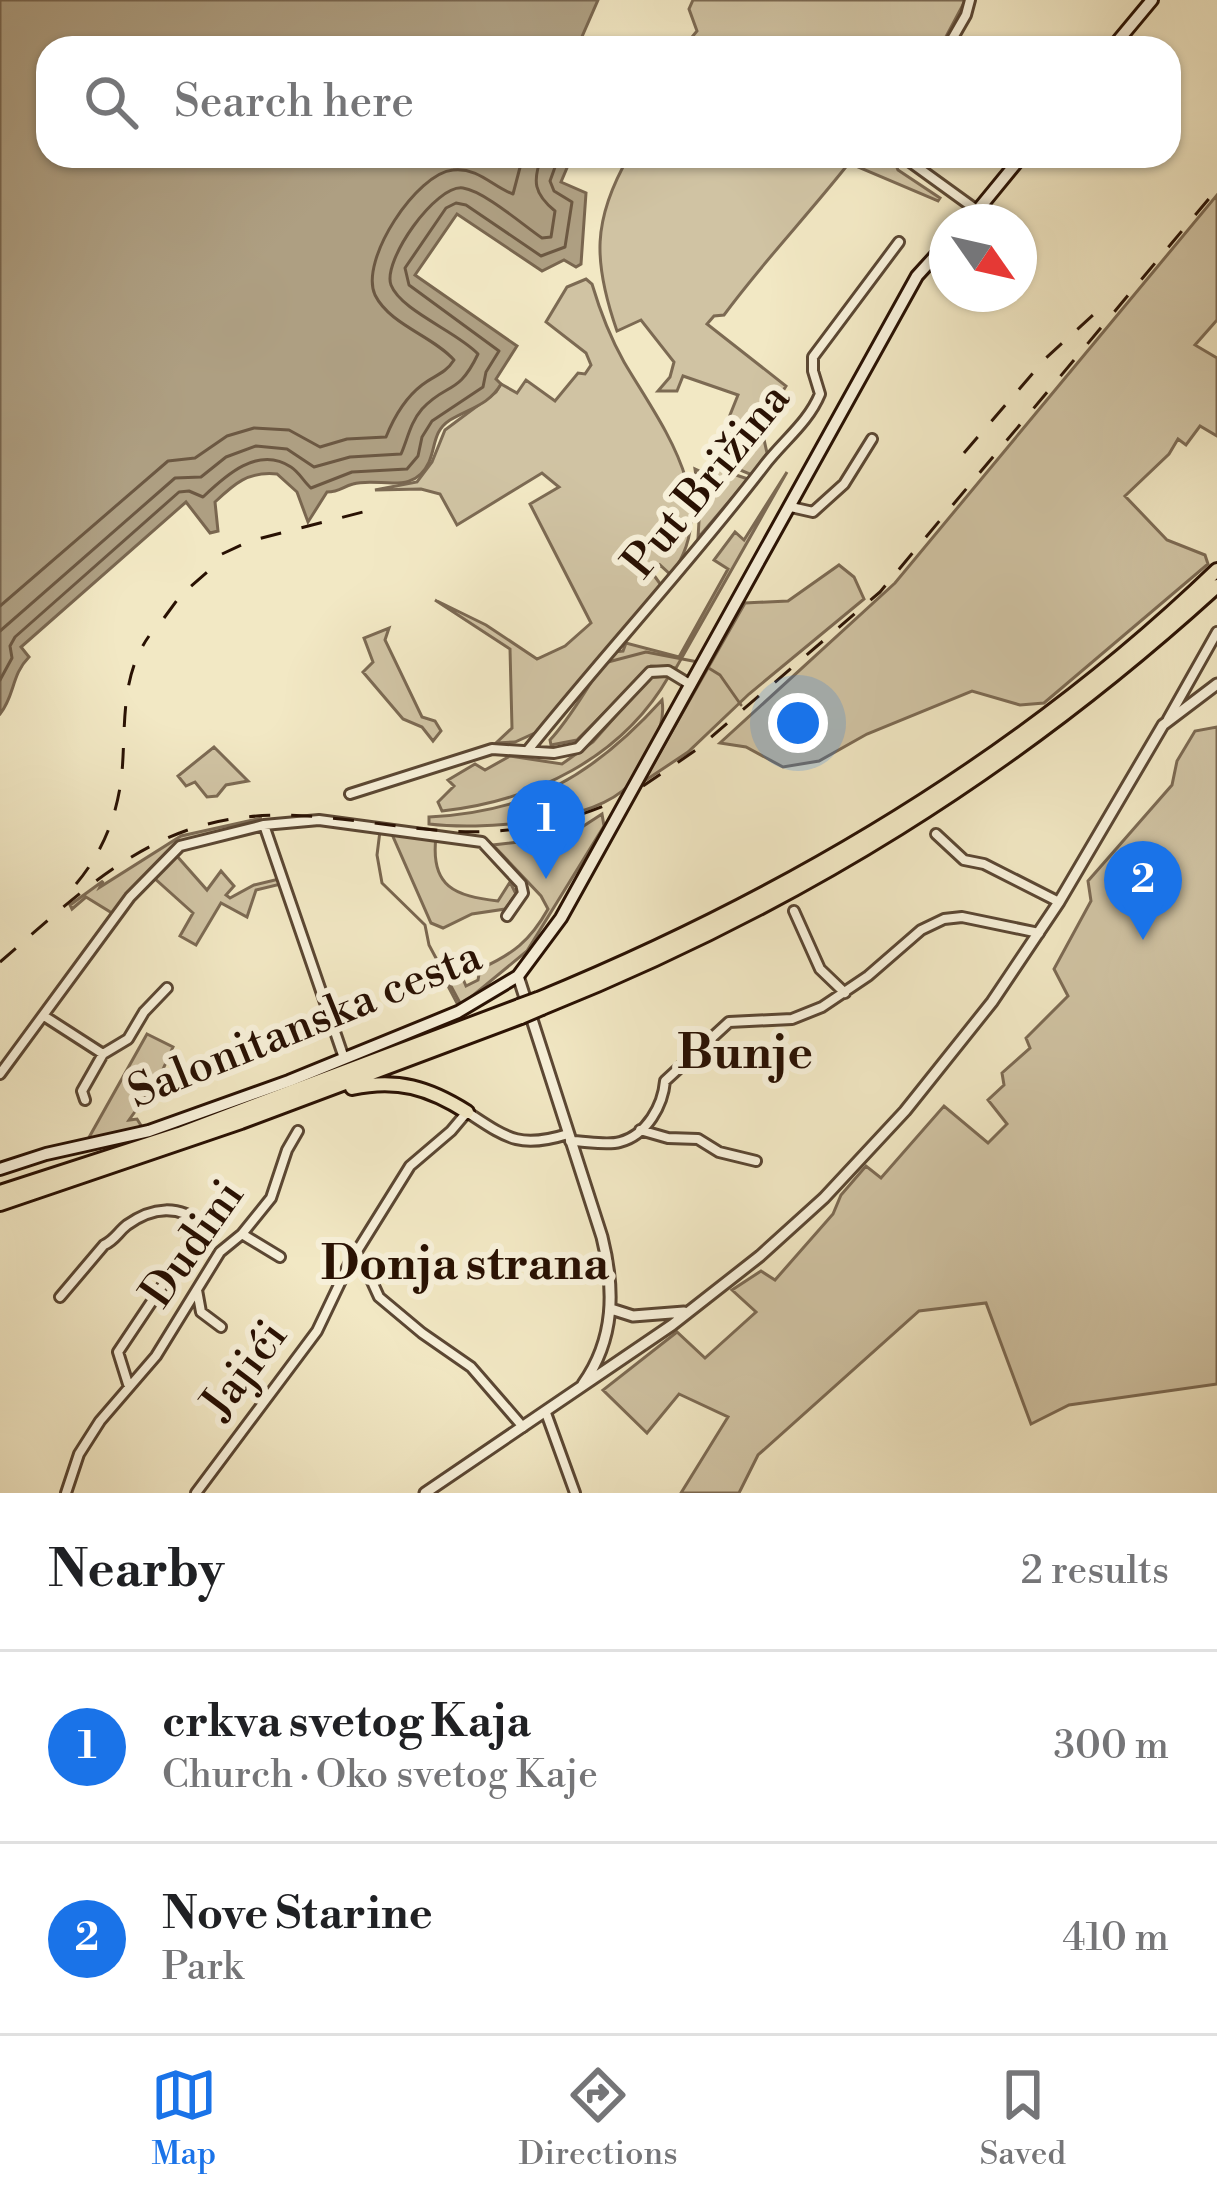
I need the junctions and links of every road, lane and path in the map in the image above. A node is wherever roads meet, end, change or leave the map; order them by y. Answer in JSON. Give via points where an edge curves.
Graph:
{"nodes":[{"id":1,"x":970,"y":0,"type":"edge"},
{"id":2,"x":1152,"y":0,"type":"edge"},
{"id":3,"x":954,"y":36,"type":"edge"},
{"id":4,"x":1122,"y":36,"type":"edge"},
{"id":5,"x":919,"y":168,"type":"edge"},
{"id":6,"x":1012,"y":168,"type":"edge"},
{"id":7,"x":969,"y":204,"type":"edge"},
{"id":8,"x":984,"y":204,"type":"edge"},
{"id":9,"x":898,"y":242,"type":"dead end"},
{"id":10,"x":929,"y":264,"type":"edge"},
{"id":11,"x":872,"y":440,"type":"dead end"},
{"id":12,"x":791,"y":507,"type":"junction"},
{"id":13,"x":1217,"y":570,"type":"edge"},
{"id":14,"x":1217,"y":586,"type":"edge"},
{"id":15,"x":1158,"y":632,"type":"junction"},
{"id":16,"x":1217,"y":632,"type":"edge"},
{"id":17,"x":689,"y":679,"type":"junction"},
{"id":18,"x":1187,"y":682,"type":"junction"},
{"id":19,"x":1217,"y":684,"type":"edge"},
{"id":20,"x":1201,"y":694,"type":"junction"},
{"id":21,"x":1168,"y":719,"type":"junction"},
{"id":22,"x":529,"y":750,"type":"junction"},
{"id":23,"x":350,"y":794,"type":"dead end"},
{"id":24,"x":263,"y":825,"type":"junction"},
{"id":25,"x":936,"y":834,"type":"dead end"},
{"id":26,"x":1059,"y":902,"type":"junction"},
{"id":27,"x":794,"y":911,"type":"dead end"},
{"id":28,"x":507,"y":916,"type":"dead end"},
{"id":29,"x":1039,"y":933,"type":"junction"},
{"id":30,"x":518,"y":976,"type":"junction"},
{"id":31,"x":167,"y":988,"type":"dead end"},
{"id":32,"x":845,"y":992,"type":"junction"},
{"id":33,"x":520,"y":1011,"type":"junction"},
{"id":34,"x":44,"y":1016,"type":"junction"},
{"id":35,"x":103,"y":1054,"type":"junction"},
{"id":36,"x":344,"y":1058,"type":"junction"},
{"id":37,"x":0,"y":1074,"type":"edge"},
{"id":38,"x":316,"y":1094,"type":"junction"},
{"id":39,"x":85,"y":1100,"type":"dead end"},
{"id":40,"x":467,"y":1112,"type":"junction"},
{"id":41,"x":640,"y":1130,"type":"junction"},
{"id":42,"x":298,"y":1131,"type":"dead end"},
{"id":43,"x":569,"y":1138,"type":"junction"},
{"id":44,"x":756,"y":1162,"type":"dead end"},
{"id":45,"x":0,"y":1169,"type":"edge"},
{"id":46,"x":0,"y":1192,"type":"edge"},
{"id":47,"x":0,"y":1204,"type":"edge"},
{"id":48,"x":242,"y":1234,"type":"junction"},
{"id":49,"x":280,"y":1257,"type":"dead end"},
{"id":50,"x":349,"y":1264,"type":"junction"},
{"id":51,"x":196,"y":1288,"type":"junction"},
{"id":52,"x":60,"y":1297,"type":"dead end"},
{"id":53,"x":611,"y":1309,"type":"junction"},
{"id":54,"x":689,"y":1312,"type":"junction"},
{"id":55,"x":221,"y":1327,"type":"dead end"},
{"id":56,"x":128,"y":1386,"type":"junction"},
{"id":57,"x":576,"y":1393,"type":"junction"},
{"id":58,"x":546,"y":1413,"type":"junction"},
{"id":59,"x":524,"y":1428,"type":"junction"},
{"id":60,"x":66,"y":1493,"type":"edge"},
{"id":61,"x":196,"y":1493,"type":"edge"},
{"id":62,"x":425,"y":1493,"type":"edge"},
{"id":63,"x":575,"y":1493,"type":"edge"}],
"edges":[{"from":1,"to":3,"type":"street"},
{"from":2,"to":4,"type":"main road"},
{"from":5,"to":7,"type":"street"},
{"from":6,"to":8,"type":"main road"},
{"from":9,"to":22,"type":"street","name":"Put Brižina","via":[[813,357],[820,394],[808,416]]},
{"from":10,"to":12,"type":"main road","name":"Salonitanska cesta"},
{"from":11,"to":12,"type":"street","via":[[827,503],[813,512]]},
{"from":12,"to":17,"type":"main road","name":"Salonitanska cesta"},
{"from":13,"to":15,"type":"highway"},
{"from":14,"to":15,"type":"highway"},
{"from":15,"to":33,"type":"highway","bridge":true,"via":[[1039,735],[865,852],[691,944]]},
{"from":16,"to":18,"type":"street"},
{"from":17,"to":22,"type":"street","via":[[650,672],[578,748]]},
{"from":17,"to":30,"type":"main road","name":"Salonitanska cesta","via":[[560,918]]},
{"from":18,"to":20,"type":"street"},
{"from":18,"to":21,"type":"street"},
{"from":19,"to":20,"type":"street"},
{"from":20,"to":21,"type":"street"},
{"from":21,"to":26,"type":"street"},
{"from":22,"to":23,"type":"street","via":[[492,749]]},
{"from":24,"to":28,"type":"street","via":[[335,821],[482,842],[521,884]]},
{"from":24,"to":34,"type":"street","via":[[202,838],[166,857]]},
{"from":24,"to":36,"type":"street"},
{"from":25,"to":26,"type":"street","via":[[964,860]]},
{"from":26,"to":29,"type":"street"},
{"from":27,"to":32,"type":"street","via":[[820,969]]},
{"from":29,"to":32,"type":"street","via":[[944,919]]},
{"from":29,"to":54,"type":"street","via":[[866,1154]]},
{"from":30,"to":36,"type":"main road","name":"Salonitanska cesta","via":[[470,1007]]},
{"from":30,"to":43,"type":"street"},
{"from":31,"to":35,"type":"street","via":[[128,1039]]},
{"from":32,"to":41,"type":"street","via":[[792,1019],[729,1022],[665,1081],[663,1102]]},
{"from":33,"to":38,"type":"highway"},
{"from":33,"to":46,"type":"highway"},
{"from":34,"to":35,"type":"street"},
{"from":34,"to":37,"type":"street"},
{"from":35,"to":39,"type":"street","via":[[82,1091]]},
{"from":36,"to":45,"type":"main road","name":"Salonitanska cesta","via":[[149,1131]]},
{"from":38,"to":40,"type":"highway","via":[[396,1082]]},
{"from":38,"to":47,"type":"highway"},
{"from":40,"to":43,"type":"street","via":[[522,1143]]},
{"from":40,"to":50,"type":"street","name":"Jajići","via":[[410,1166]]},
{"from":41,"to":43,"type":"street","via":[[614,1143]]},
{"from":41,"to":44,"type":"street","via":[[698,1138]]},
{"from":42,"to":48,"type":"street","name":"Dudini","via":[[271,1198]]},
{"from":43,"to":53,"type":"street","via":[[604,1247]]},
{"from":48,"to":49,"type":"street"},
{"from":48,"to":51,"type":"street","name":"Dudini"},
{"from":50,"to":59,"type":"street","via":[[422,1333],[471,1366]]},
{"from":50,"to":61,"type":"street","name":"Jajići","via":[[317,1331]]},
{"from":51,"to":55,"type":"street","via":[[202,1312]]},
{"from":51,"to":56,"type":"street","name":"Dudini","via":[[157,1356]]},
{"from":52,"to":56,"type":"street","name":"Dudini","via":[[104,1245],[146,1215],[170,1208],[202,1225],[118,1352]]},
{"from":53,"to":54,"type":"street","via":[[642,1317]]},
{"from":53,"to":57,"type":"street","via":[[600,1354]]},
{"from":54,"to":57,"type":"street"},
{"from":56,"to":60,"type":"street","name":"Dudini","via":[[79,1454]]},
{"from":57,"to":58,"type":"street"},
{"from":58,"to":59,"type":"street"},
{"from":58,"to":63,"type":"street"},
{"from":59,"to":62,"type":"street"}]}
